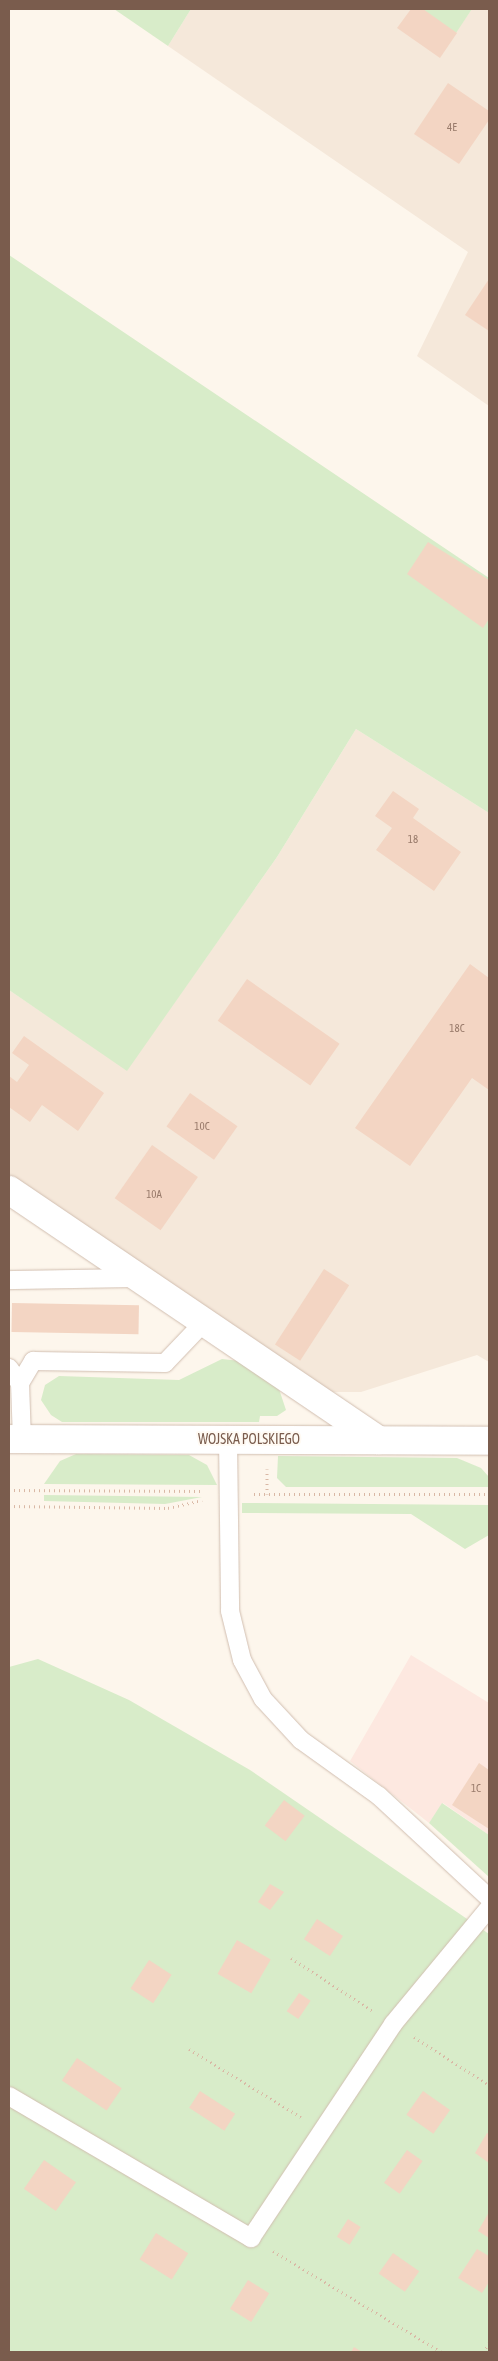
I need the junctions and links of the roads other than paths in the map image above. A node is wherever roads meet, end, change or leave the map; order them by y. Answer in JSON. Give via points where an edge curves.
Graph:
{"nodes":[{"id":1,"x":9,"y":1190,"type":"edge"},
{"id":2,"x":140,"y":1278,"type":"junction"},
{"id":3,"x":9,"y":1280,"type":"edge"},
{"id":4,"x":204,"y":1322,"type":"junction"},
{"id":5,"x":9,"y":1368,"type":"edge"},
{"id":6,"x":20,"y":1383,"type":"junction"},
{"id":7,"x":228,"y":1438,"type":"junction"},
{"id":8,"x":16,"y":1439,"type":"edge"},
{"id":9,"x":378,"y":1440,"type":"junction"},
{"id":10,"x":489,"y":1441,"type":"edge"},
{"id":11,"x":489,"y":1898,"type":"edge"},
{"id":12,"x":489,"y":1908,"type":"edge"},
{"id":13,"x":9,"y":2096,"type":"edge"}],
"edges":[{"from":1,"to":2,"type":"street"},
{"from":2,"to":3,"type":"lane"},
{"from":2,"to":4,"type":"street"},
{"from":4,"to":6,"type":"lane","via":[[165,1363],[33,1361]]},
{"from":4,"to":9,"type":"street"},
{"from":5,"to":6,"type":"lane"},
{"from":6,"to":8,"type":"lane"},
{"from":7,"to":8,"type":"street","name":"WOJSKA POLSKIEGO"},
{"from":7,"to":9,"type":"street","name":"WOJSKA POLSKIEGO"},
{"from":7,"to":11,"type":"lane","via":[[230,1611],[242,1660],[263,1699],[301,1740],[379,1796]]},
{"from":9,"to":10,"type":"street","name":"WOJSKA POLSKIEGO"},
{"from":12,"to":13,"type":"lane","via":[[393,2024],[251,2238]]}]}
